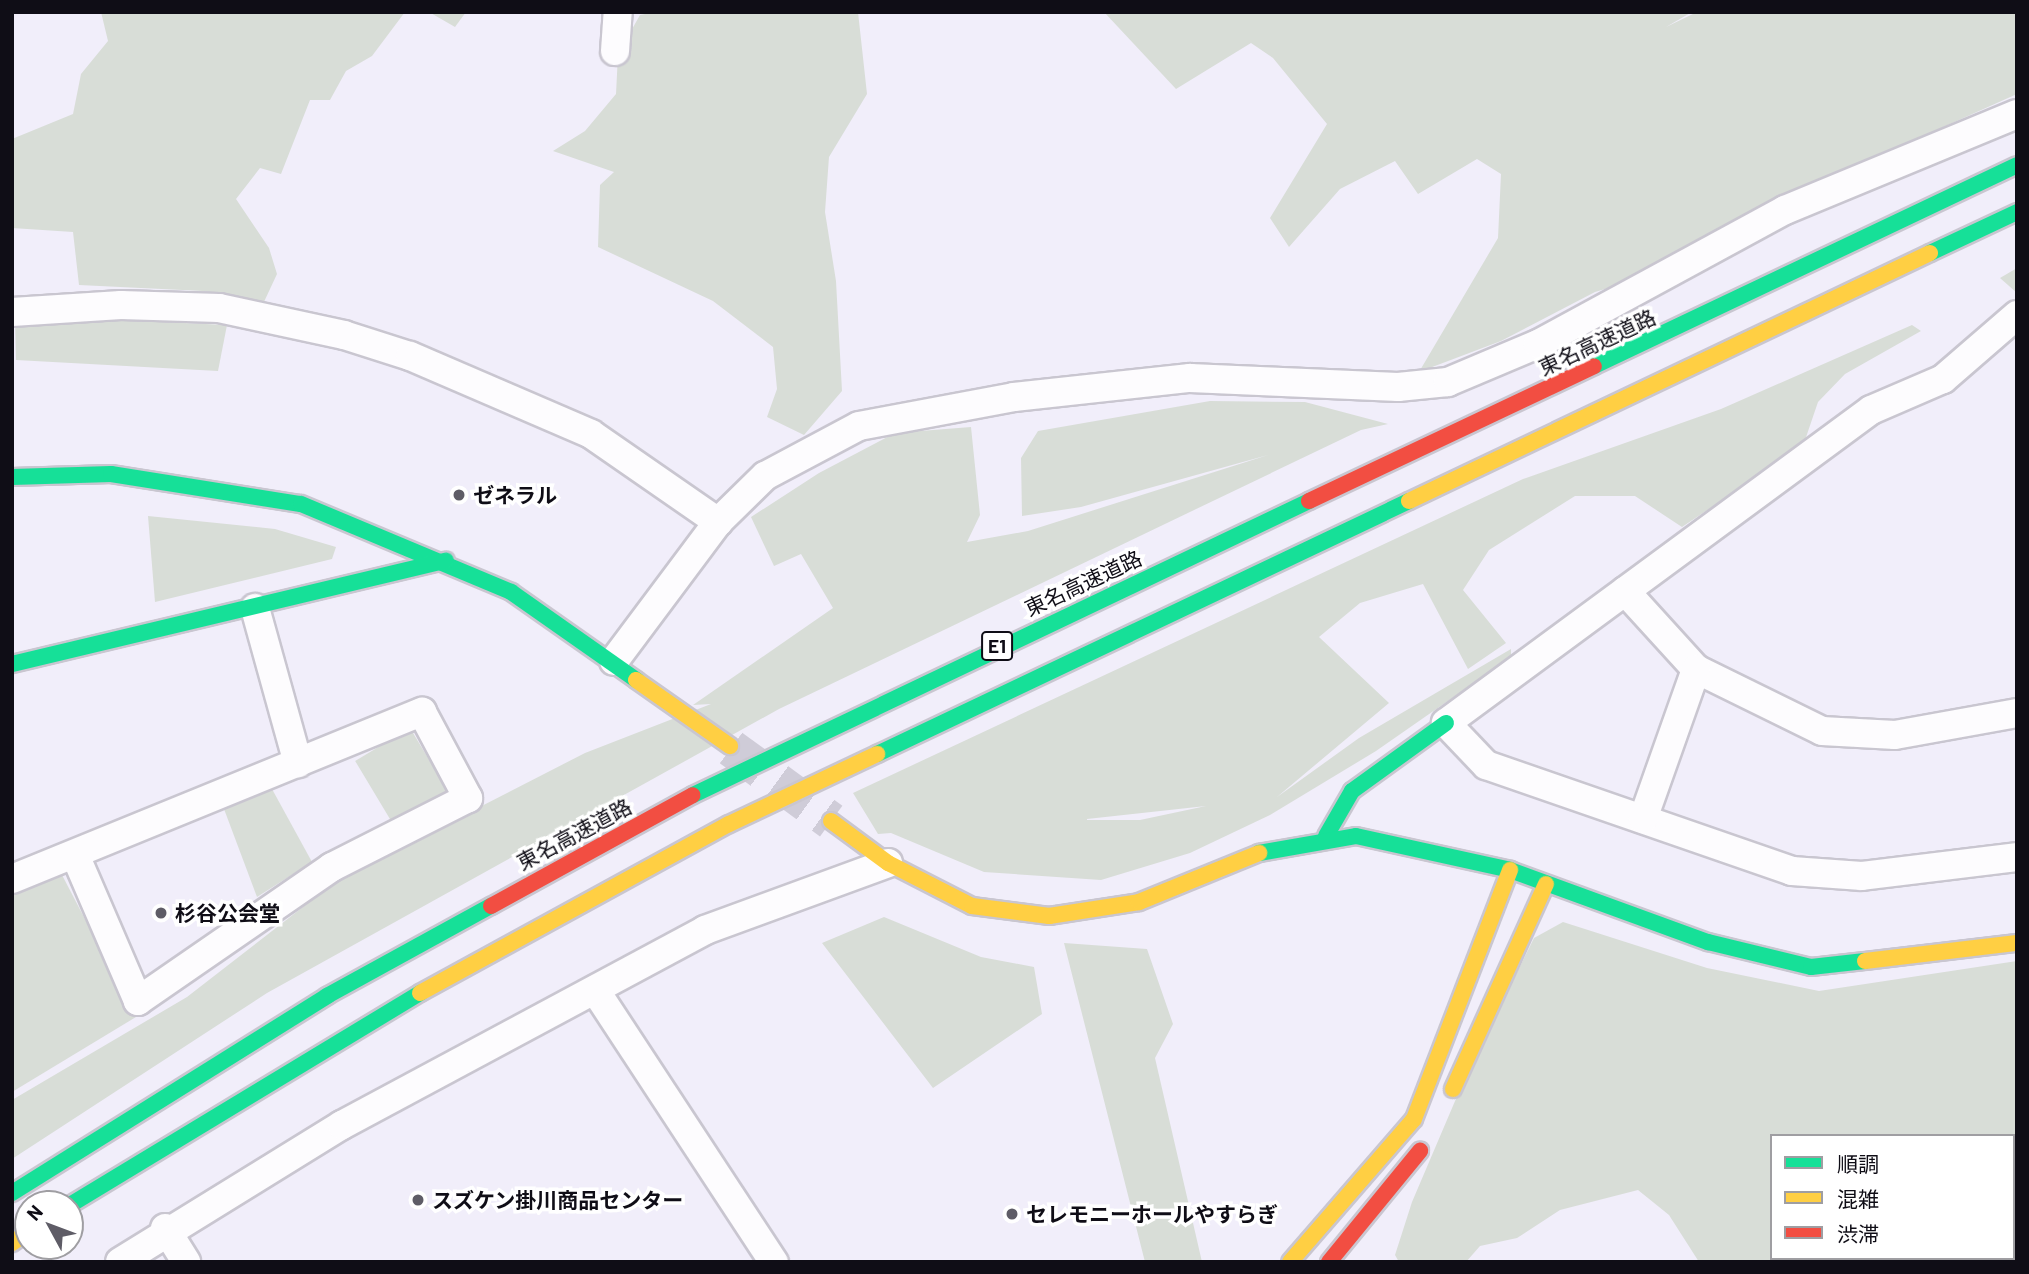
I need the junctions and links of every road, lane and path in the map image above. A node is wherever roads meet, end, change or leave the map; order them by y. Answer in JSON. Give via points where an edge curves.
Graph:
{"nodes":[{"id":1,"x":618,"y":12,"type":"edge"},
{"id":2,"x":615,"y":51,"type":"dead end"},
{"id":3,"x":2017,"y":114,"type":"edge"},
{"id":4,"x":2017,"y":165,"type":"edge"},
{"id":5,"x":2017,"y":212,"type":"edge"},
{"id":6,"x":12,"y":312,"type":"edge"},
{"id":7,"x":2017,"y":315,"type":"edge"},
{"id":8,"x":12,"y":477,"type":"edge"},
{"id":9,"x":718,"y":522,"type":"junction"},
{"id":10,"x":446,"y":561,"type":"junction"},
{"id":11,"x":1625,"y":591,"type":"junction"},
{"id":12,"x":255,"y":608,"type":"junction"},
{"id":13,"x":614,"y":661,"type":"junction"},
{"id":14,"x":12,"y":664,"type":"edge"},
{"id":15,"x":1696,"y":669,"type":"junction"},
{"id":16,"x":2017,"y":713,"type":"edge"},
{"id":17,"x":1446,"y":723,"type":"junction"},
{"id":18,"x":730,"y":746,"type":"tunnel mouth"},
{"id":19,"x":298,"y":763,"type":"junction"},
{"id":20,"x":1643,"y":819,"type":"junction"},
{"id":21,"x":831,"y":821,"type":"tunnel mouth"},
{"id":22,"x":1326,"y":836,"type":"junction"},
{"id":23,"x":75,"y":855,"type":"junction"},
{"id":24,"x":2017,"y":857,"type":"edge"},
{"id":25,"x":888,"y":863,"type":"junction"},
{"id":26,"x":1510,"y":870,"type":"junction"},
{"id":27,"x":12,"y":879,"type":"edge"},
{"id":28,"x":1546,"y":884,"type":"junction"},
{"id":29,"x":2017,"y":943,"type":"edge"},
{"id":30,"x":595,"y":990,"type":"junction"},
{"id":31,"x":1447,"y":1102,"type":"dead end"},
{"id":32,"x":1431,"y":1138,"type":"dead end"},
{"id":33,"x":12,"y":1193,"type":"edge"},
{"id":34,"x":84,"y":1196,"type":"edge"},
{"id":35,"x":165,"y":1228,"type":"junction"},
{"id":36,"x":120,"y":1262,"type":"edge"},
{"id":37,"x":186,"y":1262,"type":"edge"},
{"id":38,"x":774,"y":1262,"type":"edge"},
{"id":39,"x":1290,"y":1262,"type":"edge"},
{"id":40,"x":1329,"y":1262,"type":"edge"}],
"edges":[{"from":1,"to":2,"type":"street"},
{"from":3,"to":9,"type":"street","via":[[1785,210],[1538,344],[1448,382],[1398,387],[1190,379],[918,414],[859,426],[813,445],[765,476]]},
{"from":4,"to":33,"type":"main road","name":"東名高速道路","number":"E1","via":[[708,787],[327,996]]},
{"from":5,"to":34,"type":"main road","number":"E1","via":[[729,824],[348,1033]]},
{"from":6,"to":9,"type":"street","via":[[121,305],[219,308],[344,335],[410,356],[590,434]]},
{"from":7,"to":11,"type":"street","via":[[1943,379],[1871,410]]},
{"from":8,"to":10,"type":"main road","via":[[111,474],[301,504]]},
{"from":9,"to":13,"type":"street"},
{"from":10,"to":12,"type":"main road"},
{"from":10,"to":13,"type":"main road","via":[[511,592]]},
{"from":11,"to":15,"type":"street"},
{"from":11,"to":17,"type":"street"},
{"from":12,"to":14,"type":"main road"},
{"from":12,"to":19,"type":"street"},
{"from":13,"to":18,"type":"main road"},
{"from":15,"to":16,"type":"street","via":[[1822,731],[1895,735]]},
{"from":15,"to":20,"type":"street"},
{"from":17,"to":20,"type":"street","via":[[1486,765]]},
{"from":17,"to":22,"type":"main road","via":[[1352,791]]},
{"from":19,"to":23,"type":"street"},
{"from":19,"to":23,"type":"street","via":[[422,712],[468,798],[332,867],[138,1001]]},
{"from":20,"to":24,"type":"street","via":[[1792,871],[1862,876]]},
{"from":21,"to":25,"type":"main road"},
{"from":22,"to":25,"type":"main road","via":[[1263,851],[1139,902],[1049,916],[972,906]]},
{"from":22,"to":26,"type":"main road","via":[[1356,836]]},
{"from":23,"to":27,"type":"street"},
{"from":25,"to":30,"type":"street","via":[[705,930]]},
{"from":26,"to":28,"type":"main road"},
{"from":26,"to":39,"type":"main road","via":[[1414,1119]]},
{"from":28,"to":29,"type":"main road","via":[[1708,942],[1811,967]]},
{"from":28,"to":31,"type":"main road"},
{"from":30,"to":35,"type":"street","via":[[342,1125]]},
{"from":30,"to":38,"type":"street"},
{"from":32,"to":40,"type":"main road"},
{"from":35,"to":36,"type":"street"},
{"from":35,"to":37,"type":"street"}]}
